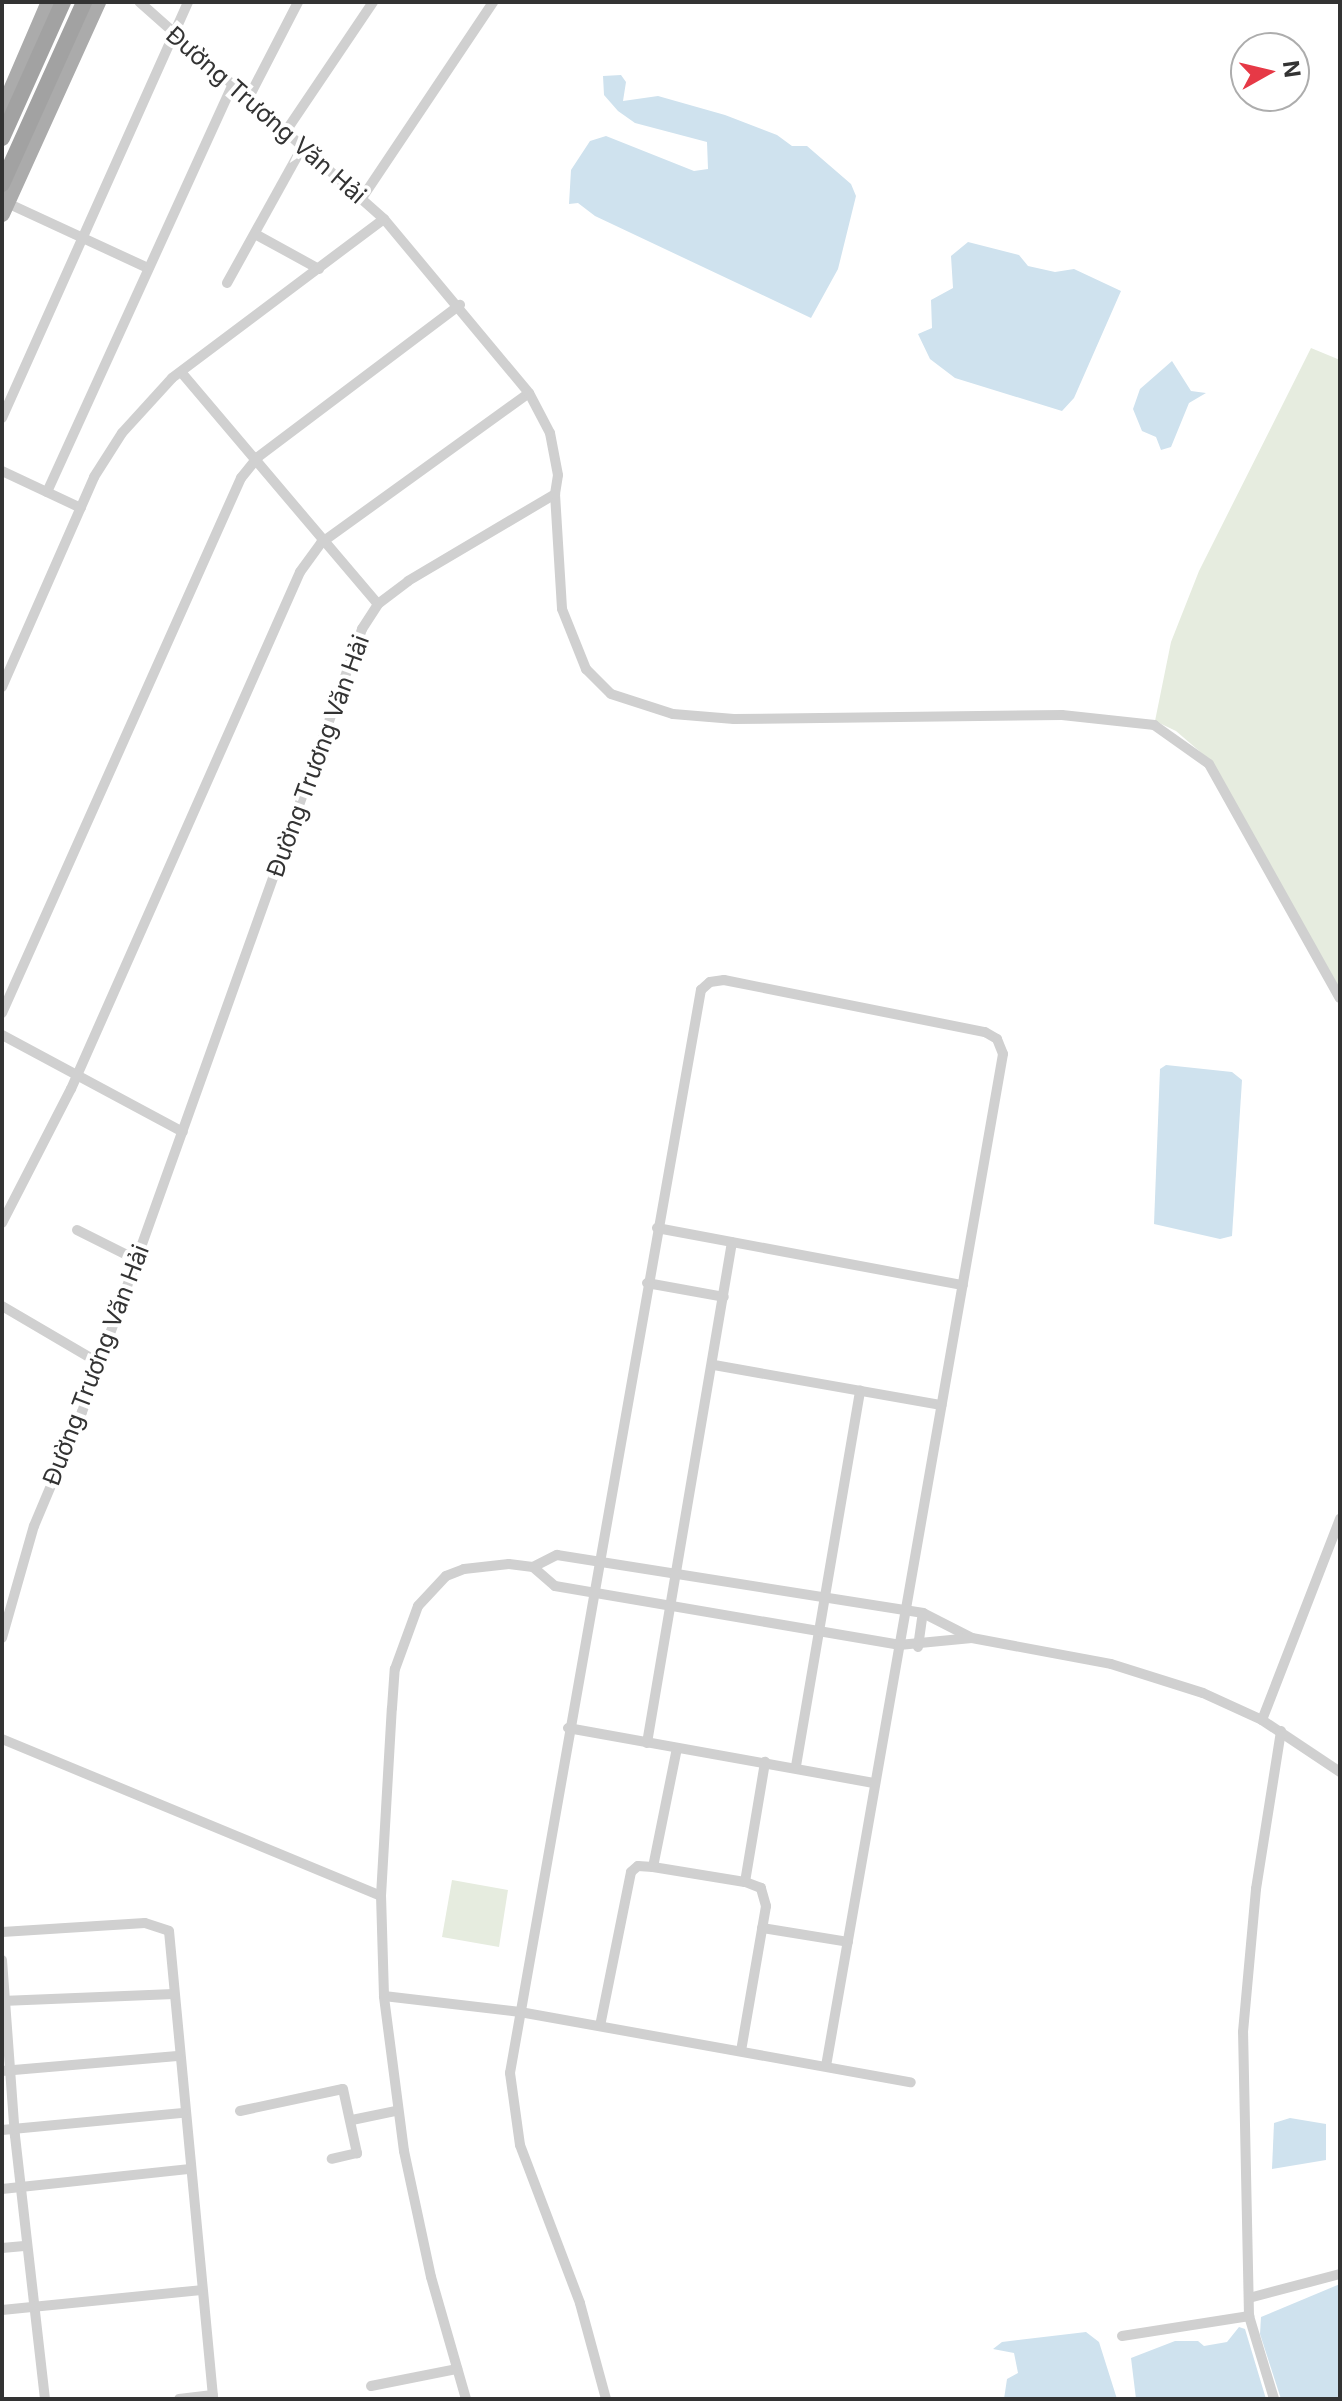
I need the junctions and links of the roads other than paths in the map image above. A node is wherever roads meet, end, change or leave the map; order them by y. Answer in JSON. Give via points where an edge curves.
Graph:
{"nodes":[{"id":1,"x":49,"y":2,"type":"edge"},
{"id":2,"x":63,"y":2,"type":"edge"},
{"id":3,"x":84,"y":2,"type":"edge"},
{"id":4,"x":98,"y":2,"type":"edge"},
{"id":5,"x":140,"y":2,"type":"edge"},
{"id":6,"x":188,"y":2,"type":"edge"},
{"id":7,"x":298,"y":2,"type":"edge"},
{"id":8,"x":373,"y":2,"type":"edge"},
{"id":9,"x":488,"y":4,"type":"edge"},
{"id":10,"x":174,"y":34,"type":"junction"},
{"id":11,"x":232,"y":86,"type":"junction"},
{"id":12,"x":248,"y":99,"type":"junction"},
{"id":13,"x":2,"y":111,"type":"edge"},
{"id":14,"x":286,"y":131,"type":"junction"},
{"id":15,"x":2,"y":138,"type":"edge"},
{"id":16,"x":303,"y":146,"type":"junction"},
{"id":17,"x":2,"y":184,"type":"edge"},
{"id":18,"x":362,"y":198,"type":"junction"},
{"id":19,"x":4,"y":205,"type":"edge"},
{"id":20,"x":384,"y":219,"type":"junction"},
{"id":21,"x":255,"y":234,"type":"junction"},
{"id":22,"x":82,"y":241,"type":"junction"},
{"id":23,"x":148,"y":268,"type":"junction"},
{"id":24,"x":319,"y":269,"type":"junction"},
{"id":25,"x":227,"y":283,"type":"dead end"},
{"id":26,"x":460,"y":305,"type":"junction"},
{"id":27,"x":181,"y":372,"type":"junction"},
{"id":28,"x":529,"y":393,"type":"junction"},
{"id":29,"x":2,"y":418,"type":"edge"},
{"id":30,"x":258,"y":457,"type":"junction"},
{"id":31,"x":2,"y":471,"type":"edge"},
{"id":32,"x":47,"y":492,"type":"junction"},
{"id":33,"x":555,"y":494,"type":"junction"},
{"id":34,"x":81,"y":508,"type":"junction"},
{"id":35,"x":321,"y":543,"type":"junction"},
{"id":36,"x":378,"y":604,"type":"junction"},
{"id":37,"x":2,"y":687,"type":"edge"},
{"id":38,"x":1340,"y":998,"type":"edge"},
{"id":39,"x":2,"y":1013,"type":"edge"},
{"id":40,"x":2,"y":1035,"type":"edge"},
{"id":41,"x":77,"y":1076,"type":"junction"},
{"id":42,"x":183,"y":1132,"type":"junction"},
{"id":43,"x":2,"y":1223,"type":"edge"},
{"id":44,"x":657,"y":1228,"type":"junction"},
{"id":45,"x":77,"y":1230,"type":"dead end"},
{"id":46,"x":732,"y":1242,"type":"junction"},
{"id":47,"x":137,"y":1260,"type":"junction"},
{"id":48,"x":647,"y":1283,"type":"junction"},
{"id":49,"x":963,"y":1285,"type":"junction"},
{"id":50,"x":724,"y":1297,"type":"junction"},
{"id":51,"x":2,"y":1306,"type":"edge"},
{"id":52,"x":99,"y":1363,"type":"junction"},
{"id":53,"x":714,"y":1365,"type":"junction"},
{"id":54,"x":860,"y":1390,"type":"junction"},
{"id":55,"x":942,"y":1405,"type":"junction"},
{"id":56,"x":1340,"y":1519,"type":"edge"},
{"id":57,"x":597,"y":1561,"type":"junction"},
{"id":58,"x":533,"y":1567,"type":"junction"},
{"id":59,"x":678,"y":1574,"type":"junction"},
{"id":60,"x":592,"y":1592,"type":"junction"},
{"id":61,"x":825,"y":1598,"type":"junction"},
{"id":62,"x":672,"y":1606,"type":"junction"},
{"id":63,"x":906,"y":1611,"type":"junction"},
{"id":64,"x":923,"y":1613,"type":"junction"},
{"id":65,"x":819,"y":1631,"type":"junction"},
{"id":66,"x":2,"y":1638,"type":"edge"},
{"id":67,"x":972,"y":1638,"type":"junction"},
{"id":68,"x":899,"y":1645,"type":"junction"},
{"id":69,"x":918,"y":1647,"type":"junction"},
{"id":70,"x":1262,"y":1720,"type":"junction"},
{"id":71,"x":568,"y":1728,"type":"junction"},
{"id":72,"x":1281,"y":1731,"type":"junction"},
{"id":73,"x":2,"y":1739,"type":"edge"},
{"id":74,"x":647,"y":1743,"type":"junction"},
{"id":75,"x":677,"y":1748,"type":"junction"},
{"id":76,"x":765,"y":1762,"type":"junction"},
{"id":77,"x":796,"y":1766,"type":"junction"},
{"id":78,"x":1340,"y":1772,"type":"edge"},
{"id":79,"x":875,"y":1783,"type":"junction"},
{"id":80,"x":653,"y":1867,"type":"junction"},
{"id":81,"x":745,"y":1882,"type":"junction"},
{"id":82,"x":381,"y":1896,"type":"junction"},
{"id":83,"x":762,"y":1928,"type":"junction"},
{"id":84,"x":2,"y":1932,"type":"edge"},
{"id":85,"x":848,"y":1942,"type":"junction"},
{"id":86,"x":2,"y":1960,"type":"edge"},
{"id":87,"x":174,"y":1994,"type":"junction"},
{"id":88,"x":384,"y":1996,"type":"junction"},
{"id":89,"x":4,"y":2001,"type":"edge"},
{"id":90,"x":520,"y":2012,"type":"junction"},
{"id":91,"x":600,"y":2026,"type":"junction"},
{"id":92,"x":741,"y":2051,"type":"junction"},
{"id":93,"x":177,"y":2056,"type":"junction"},
{"id":94,"x":826,"y":2066,"type":"junction"},
{"id":95,"x":7,"y":2071,"type":"edge"},
{"id":96,"x":911,"y":2082,"type":"dead end"},
{"id":97,"x":240,"y":2111,"type":"dead end"},
{"id":98,"x":396,"y":2111,"type":"junction"},
{"id":99,"x":183,"y":2113,"type":"junction"},
{"id":100,"x":352,"y":2120,"type":"junction"},
{"id":101,"x":14,"y":2129,"type":"junction"},
{"id":102,"x":2,"y":2130,"type":"edge"},
{"id":103,"x":332,"y":2159,"type":"dead end"},
{"id":104,"x":188,"y":2169,"type":"junction"},
{"id":105,"x":22,"y":2187,"type":"junction"},
{"id":106,"x":2,"y":2189,"type":"edge"},
{"id":107,"x":27,"y":2246,"type":"junction"},
{"id":108,"x":2,"y":2248,"type":"edge"},
{"id":109,"x":1340,"y":2274,"type":"edge"},
{"id":110,"x":201,"y":2290,"type":"junction"},
{"id":111,"x":1249,"y":2298,"type":"junction"},
{"id":112,"x":34,"y":2307,"type":"junction"},
{"id":113,"x":2,"y":2310,"type":"edge"},
{"id":114,"x":1249,"y":2316,"type":"junction"},
{"id":115,"x":1122,"y":2336,"type":"dead end"},
{"id":116,"x":457,"y":2369,"type":"junction"},
{"id":117,"x":371,"y":2386,"type":"dead end"},
{"id":118,"x":213,"y":2397,"type":"edge"},
{"id":119,"x":45,"y":2399,"type":"edge"},
{"id":120,"x":179,"y":2399,"type":"edge"},
{"id":121,"x":466,"y":2399,"type":"edge"},
{"id":122,"x":606,"y":2399,"type":"edge"},
{"id":123,"x":1274,"y":2399,"type":"edge"}],
"edges":[{"from":1,"to":13,"type":"main road"},
{"from":2,"to":15,"type":"highway"},
{"from":3,"to":17,"type":"highway"},
{"from":4,"to":19,"type":"main road"},
{"from":5,"to":10,"type":"street","name":"Đường Trương Văn Hải"},
{"from":6,"to":10,"type":"street"},
{"from":7,"to":12,"type":"street"},
{"from":8,"to":14,"type":"street"},
{"from":9,"to":18,"type":"street"},
{"from":10,"to":11,"type":"street","name":"Đường Trương Văn Hải"},
{"from":10,"to":22,"type":"street"},
{"from":11,"to":12,"type":"street","name":"Đường Trương Văn Hải"},
{"from":11,"to":23,"type":"street"},
{"from":12,"to":14,"type":"street","name":"Đường Trương Văn Hải"},
{"from":14,"to":16,"type":"street","name":"Đường Trương Văn Hải"},
{"from":16,"to":18,"type":"street","name":"Đường Trương Văn Hải"},
{"from":16,"to":21,"type":"street"},
{"from":18,"to":20,"type":"street","name":"Đường Trương Văn Hải"},
{"from":19,"to":22,"type":"street"},
{"from":20,"to":24,"type":"street"},
{"from":20,"to":26,"type":"street","name":"Đường Trương Văn Hải"},
{"from":21,"to":24,"type":"street"},
{"from":21,"to":25,"type":"street"},
{"from":22,"to":23,"type":"street"},
{"from":22,"to":29,"type":"street"},
{"from":23,"to":32,"type":"street"},
{"from":24,"to":27,"type":"street"},
{"from":26,"to":28,"type":"street","name":"Đường Trương Văn Hải"},
{"from":26,"to":30,"type":"street"},
{"from":27,"to":30,"type":"street"},
{"from":27,"to":34,"type":"street","via":[[107,453]]},
{"from":28,"to":33,"type":"street","name":"Đường Trương Văn Hải","via":[[550,433],[558,475]]},
{"from":28,"to":35,"type":"street"},
{"from":30,"to":35,"type":"street"},
{"from":30,"to":39,"type":"street","via":[[236,488]]},
{"from":31,"to":32,"type":"street"},
{"from":32,"to":34,"type":"street"},
{"from":33,"to":36,"type":"street","name":"Đường Trương Văn Hải","via":[[507,518]]},
{"from":33,"to":38,"type":"street","via":[[562,609],[586,669],[611,694],[673,714],[734,719],[1062,715],[1154,725],[1209,764]]},
{"from":34,"to":37,"type":"street"},
{"from":35,"to":36,"type":"street"},
{"from":35,"to":41,"type":"street","via":[[282,605]]},
{"from":36,"to":42,"type":"street","name":"Đường Trương Văn Hải","via":[[361,633]]},
{"from":40,"to":41,"type":"street"},
{"from":41,"to":42,"type":"street"},
{"from":41,"to":43,"type":"street"},
{"from":42,"to":47,"type":"street","name":"Đường Trương Văn Hải"},
{"from":44,"to":46,"type":"street"},
{"from":44,"to":48,"type":"street"},
{"from":44,"to":49,"type":"street","via":[[701,990],[724,980],[997,1039],[1003,1054]]},
{"from":45,"to":47,"type":"street"},
{"from":46,"to":49,"type":"street"},
{"from":46,"to":50,"type":"street"},
{"from":47,"to":52,"type":"street","name":"Đường Trương Văn Hải"},
{"from":48,"to":50,"type":"street"},
{"from":48,"to":57,"type":"street"},
{"from":49,"to":55,"type":"street"},
{"from":50,"to":53,"type":"street"},
{"from":51,"to":52,"type":"street"},
{"from":52,"to":66,"type":"street","name":"Đường Trương Văn Hải","via":[[34,1526]]},
{"from":53,"to":54,"type":"street"},
{"from":53,"to":59,"type":"street"},
{"from":54,"to":55,"type":"street"},
{"from":54,"to":61,"type":"street"},
{"from":55,"to":63,"type":"street"},
{"from":56,"to":70,"type":"street"},
{"from":57,"to":58,"type":"street","via":[[557,1555]]},
{"from":57,"to":59,"type":"street"},
{"from":57,"to":60,"type":"street"},
{"from":58,"to":60,"type":"street","via":[[555,1586]]},
{"from":58,"to":82,"type":"street","via":[[487,1564],[455,1572],[435,1586],[409,1621],[395,1669]]},
{"from":59,"to":61,"type":"street"},
{"from":59,"to":62,"type":"street"},
{"from":60,"to":62,"type":"street"},
{"from":60,"to":71,"type":"street"},
{"from":61,"to":63,"type":"street"},
{"from":61,"to":65,"type":"street"},
{"from":62,"to":65,"type":"street"},
{"from":62,"to":74,"type":"street"},
{"from":63,"to":64,"type":"street"},
{"from":63,"to":68,"type":"street"},
{"from":64,"to":67,"type":"street"},
{"from":64,"to":69,"type":"street"},
{"from":65,"to":68,"type":"street"},
{"from":65,"to":77,"type":"street"},
{"from":67,"to":69,"type":"street"},
{"from":67,"to":70,"type":"street","via":[[1142,1671]]},
{"from":68,"to":69,"type":"street"},
{"from":68,"to":79,"type":"street"},
{"from":70,"to":72,"type":"street"},
{"from":71,"to":74,"type":"street"},
{"from":71,"to":90,"type":"street"},
{"from":72,"to":78,"type":"street"},
{"from":72,"to":111,"type":"street","via":[[1256,1889],[1243,2032]]},
{"from":73,"to":82,"type":"street"},
{"from":74,"to":75,"type":"street"},
{"from":75,"to":76,"type":"street"},
{"from":75,"to":80,"type":"street"},
{"from":76,"to":77,"type":"street"},
{"from":76,"to":81,"type":"street"},
{"from":77,"to":79,"type":"street"},
{"from":79,"to":85,"type":"street"},
{"from":80,"to":81,"type":"street"},
{"from":80,"to":91,"type":"street","via":[[638,1866],[631,1872]]},
{"from":81,"to":83,"type":"street","via":[[766,1896]]},
{"from":82,"to":88,"type":"street"},
{"from":83,"to":85,"type":"street"},
{"from":83,"to":92,"type":"street"},
{"from":84,"to":87,"type":"street","via":[[161,1925],[169,1931]]},
{"from":85,"to":94,"type":"street"},
{"from":86,"to":89,"type":"street"},
{"from":87,"to":89,"type":"street"},
{"from":87,"to":93,"type":"street"},
{"from":88,"to":90,"type":"street"},
{"from":88,"to":98,"type":"street"},
{"from":89,"to":95,"type":"street"},
{"from":90,"to":91,"type":"street"},
{"from":90,"to":122,"type":"street","via":[[510,2073],[520,2145],[580,2303]]},
{"from":91,"to":92,"type":"street"},
{"from":92,"to":94,"type":"street"},
{"from":93,"to":95,"type":"street"},
{"from":93,"to":99,"type":"street"},
{"from":94,"to":96,"type":"street"},
{"from":95,"to":101,"type":"street"},
{"from":97,"to":100,"type":"street","via":[[337,2089],[345,2094]]},
{"from":98,"to":100,"type":"street"},
{"from":98,"to":116,"type":"street","via":[[431,2277]]},
{"from":99,"to":101,"type":"street"},
{"from":99,"to":104,"type":"street"},
{"from":100,"to":103,"type":"street","via":[[357,2153]]},
{"from":101,"to":102,"type":"street"},
{"from":101,"to":105,"type":"street"},
{"from":104,"to":105,"type":"street"},
{"from":104,"to":110,"type":"street"},
{"from":105,"to":106,"type":"street"},
{"from":105,"to":107,"type":"street"},
{"from":107,"to":108,"type":"street"},
{"from":107,"to":112,"type":"street"},
{"from":109,"to":111,"type":"street"},
{"from":110,"to":112,"type":"street"},
{"from":110,"to":118,"type":"street"},
{"from":111,"to":114,"type":"street"},
{"from":112,"to":113,"type":"street"},
{"from":112,"to":119,"type":"street"},
{"from":114,"to":115,"type":"street"},
{"from":114,"to":123,"type":"street"},
{"from":116,"to":117,"type":"street"},
{"from":116,"to":121,"type":"street"},
{"from":118,"to":120,"type":"street"}]}
